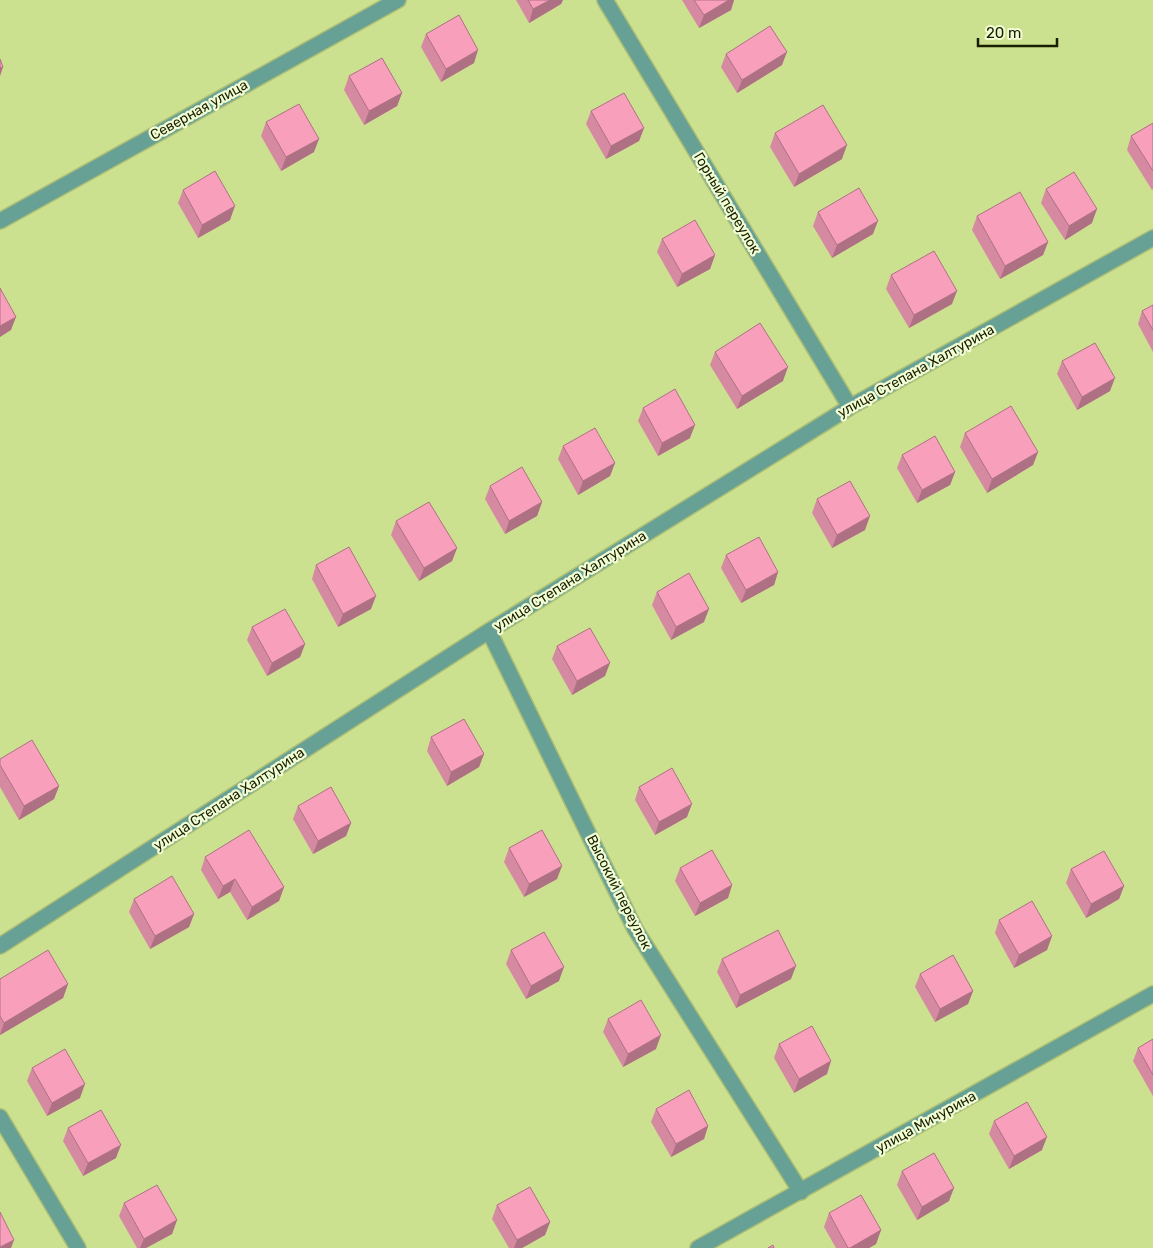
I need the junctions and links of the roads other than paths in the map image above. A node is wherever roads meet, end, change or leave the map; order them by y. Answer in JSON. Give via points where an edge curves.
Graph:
{"nodes":[{"id":1,"x":398,"y":0,"type":"edge"},
{"id":2,"x":605,"y":0,"type":"edge"},
{"id":3,"x":0,"y":221,"type":"edge"},
{"id":4,"x":1153,"y":238,"type":"edge"},
{"id":5,"x":850,"y":407,"type":"junction"},
{"id":6,"x":489,"y":631,"type":"junction"},
{"id":7,"x":0,"y":946,"type":"edge"},
{"id":8,"x":1153,"y":994,"type":"edge"},
{"id":9,"x":0,"y":1117,"type":"edge"},
{"id":10,"x":801,"y":1192,"type":"junction"},
{"id":11,"x":78,"y":1248,"type":"edge"},
{"id":12,"x":698,"y":1248,"type":"edge"}],
"edges":[{"from":1,"to":3,"type":"street","name":"Северная улица"},
{"from":2,"to":5,"type":"street","name":"Горный переулок"},
{"from":4,"to":5,"type":"street","name":"улица Степана Халтурина"},
{"from":5,"to":6,"type":"street","name":"улица Степана Халтурина"},
{"from":6,"to":7,"type":"street","name":"улица Степана Халтурина"},
{"from":6,"to":10,"type":"street","name":"Высокий переулок","via":[[635,929]]},
{"from":8,"to":10,"type":"street","name":"улица Мичурина"},
{"from":9,"to":11,"type":"street"},
{"from":10,"to":12,"type":"street","name":"улица Мичурина"}]}
